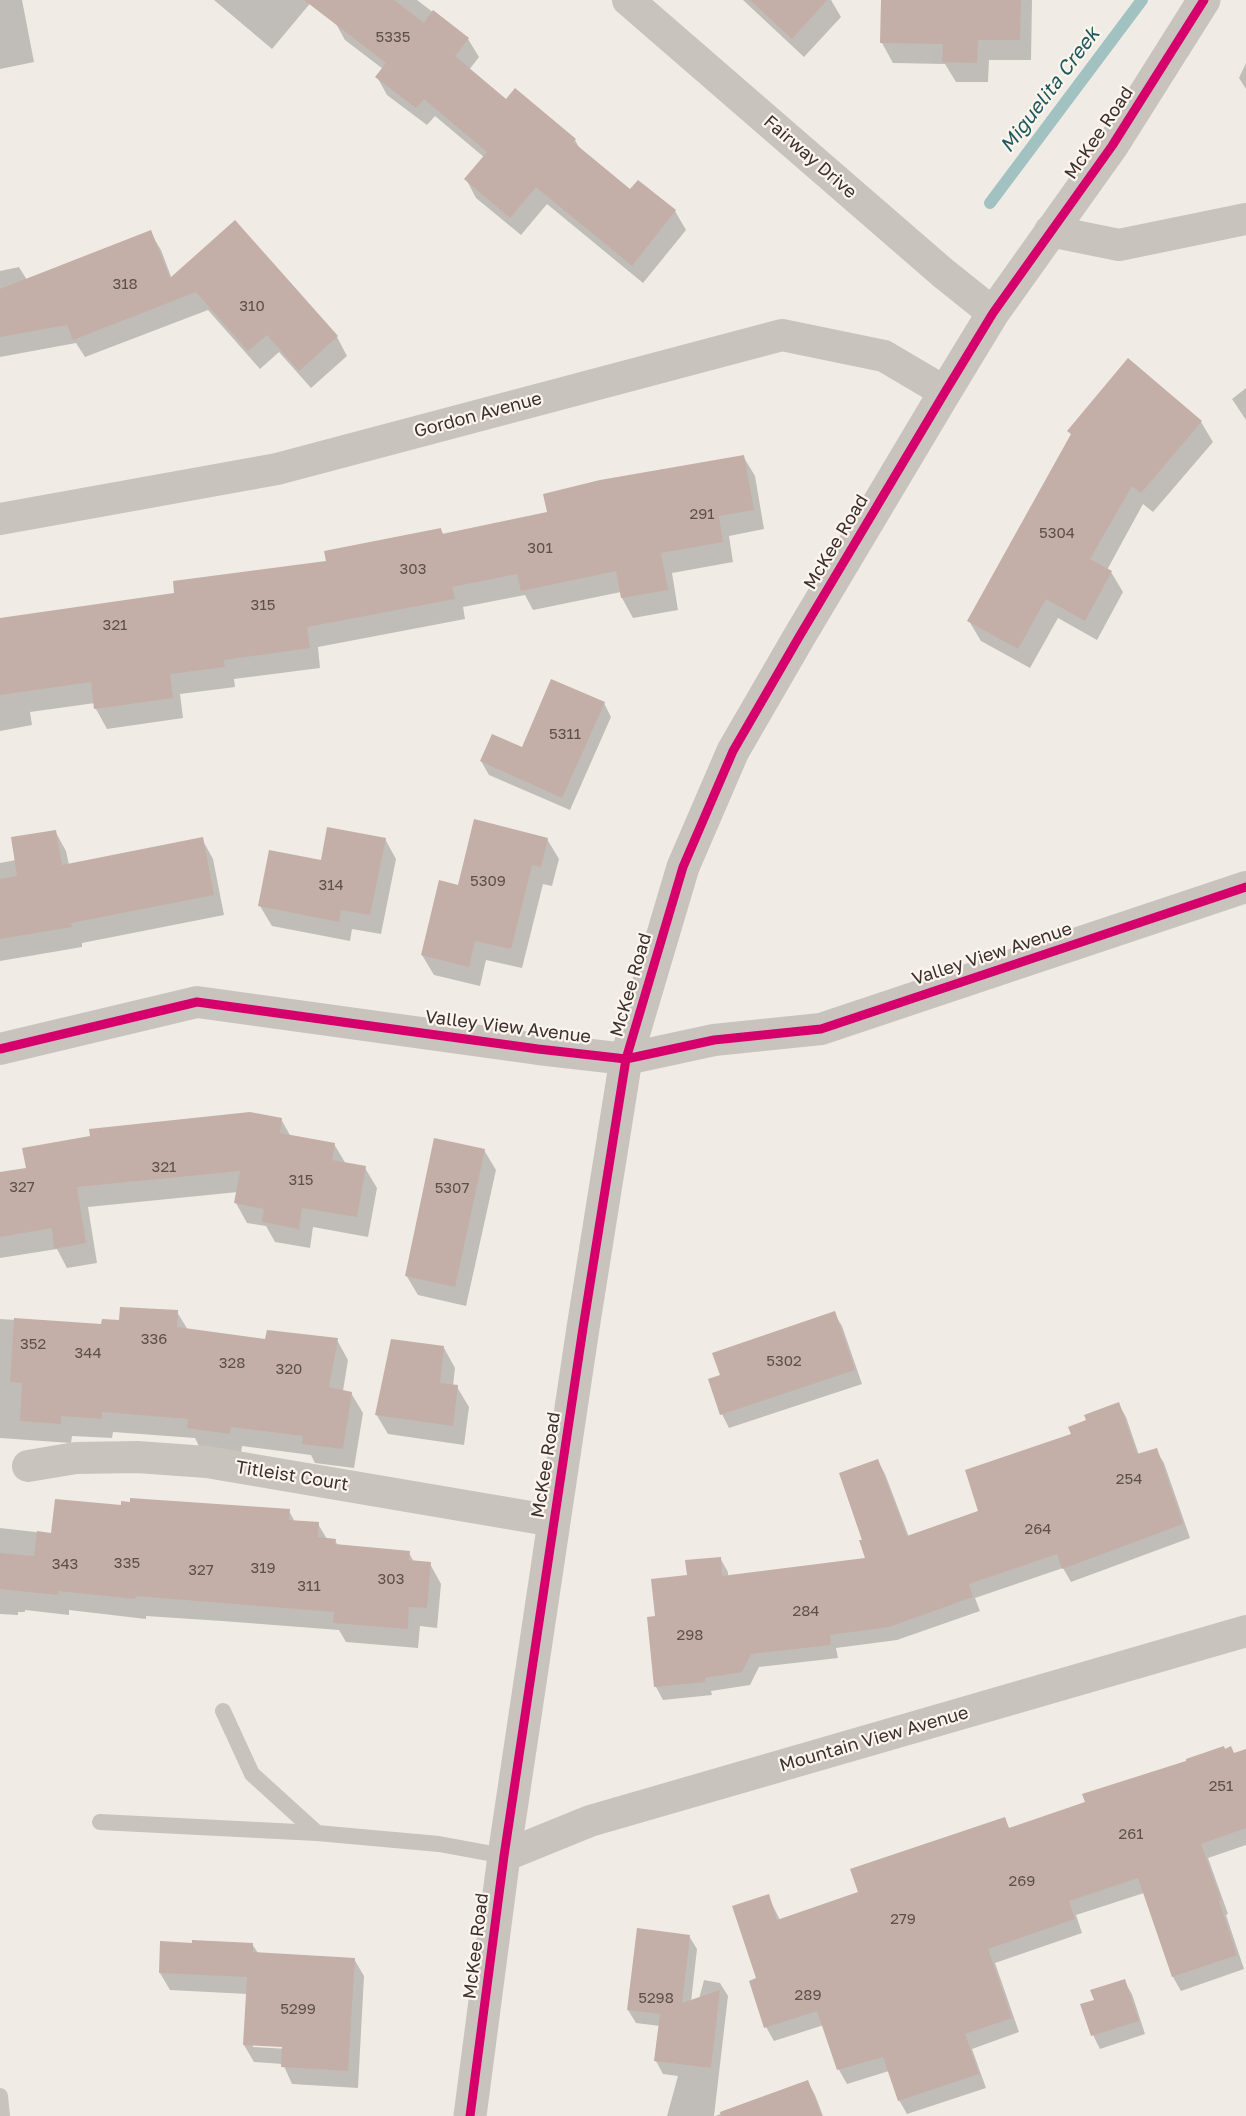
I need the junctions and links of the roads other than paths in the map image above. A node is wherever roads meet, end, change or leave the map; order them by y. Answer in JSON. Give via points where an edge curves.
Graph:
{"nodes":[{"id":1,"x":628,"y":0,"type":"edge"},
{"id":2,"x":1204,"y":0,"type":"edge"},
{"id":3,"x":1246,"y":219,"type":"edge"},
{"id":4,"x":1050,"y":231,"type":"junction"},
{"id":5,"x":993,"y":313,"type":"junction"},
{"id":6,"x":945,"y":392,"type":"junction"},
{"id":7,"x":0,"y":519,"type":"edge"},
{"id":8,"x":1246,"y":887,"type":"edge"},
{"id":9,"x":0,"y":1049,"type":"edge"},
{"id":10,"x":626,"y":1059,"type":"junction"},
{"id":11,"x":28,"y":1466,"type":"dead end"},
{"id":12,"x":554,"y":1521,"type":"junction"},
{"id":13,"x":1246,"y":1631,"type":"edge"},
{"id":14,"x":223,"y":1711,"type":"dead end"},
{"id":15,"x":100,"y":1822,"type":"dead end"},
{"id":16,"x":317,"y":1833,"type":"junction"},
{"id":17,"x":504,"y":1856,"type":"junction"},
{"id":18,"x":0,"y":2096,"type":"edge"},
{"id":19,"x":2,"y":2116,"type":"edge"},
{"id":20,"x":470,"y":2116,"type":"edge"}],
"edges":[{"from":1,"to":5,"type":"street","name":"Fairway Drive"},
{"from":2,"to":4,"type":"street","name":"McKee Road","via":[[1112,146]]},
{"from":3,"to":4,"type":"street","via":[[1119,245]]},
{"from":4,"to":5,"type":"street","name":"McKee Road"},
{"from":5,"to":6,"type":"street","name":"McKee Road"},
{"from":6,"to":7,"type":"street","name":"Gordon Avenue","via":[[884,356],[782,335],[277,469]]},
{"from":6,"to":10,"type":"street","name":"McKee Road","via":[[733,751],[683,867]]},
{"from":8,"to":10,"type":"street","name":"Valley View Avenue","via":[[821,1029],[714,1040]]},
{"from":9,"to":10,"type":"street","name":"Valley View Avenue","via":[[197,1002]]},
{"from":10,"to":12,"type":"street","name":"McKee Road"},
{"from":11,"to":12,"type":"street","name":"Titleist Court","via":[[96,1457],[207,1462]]},
{"from":12,"to":17,"type":"street","name":"McKee Road"},
{"from":13,"to":17,"type":"street","name":"Mountain View Avenue","via":[[590,1821]]},
{"from":14,"to":16,"type":"lane","via":[[252,1774]]},
{"from":15,"to":16,"type":"lane"},
{"from":16,"to":17,"type":"lane","via":[[439,1844]]},
{"from":17,"to":20,"type":"street","name":"McKee Road"},
{"from":18,"to":19,"type":"lane"}]}
